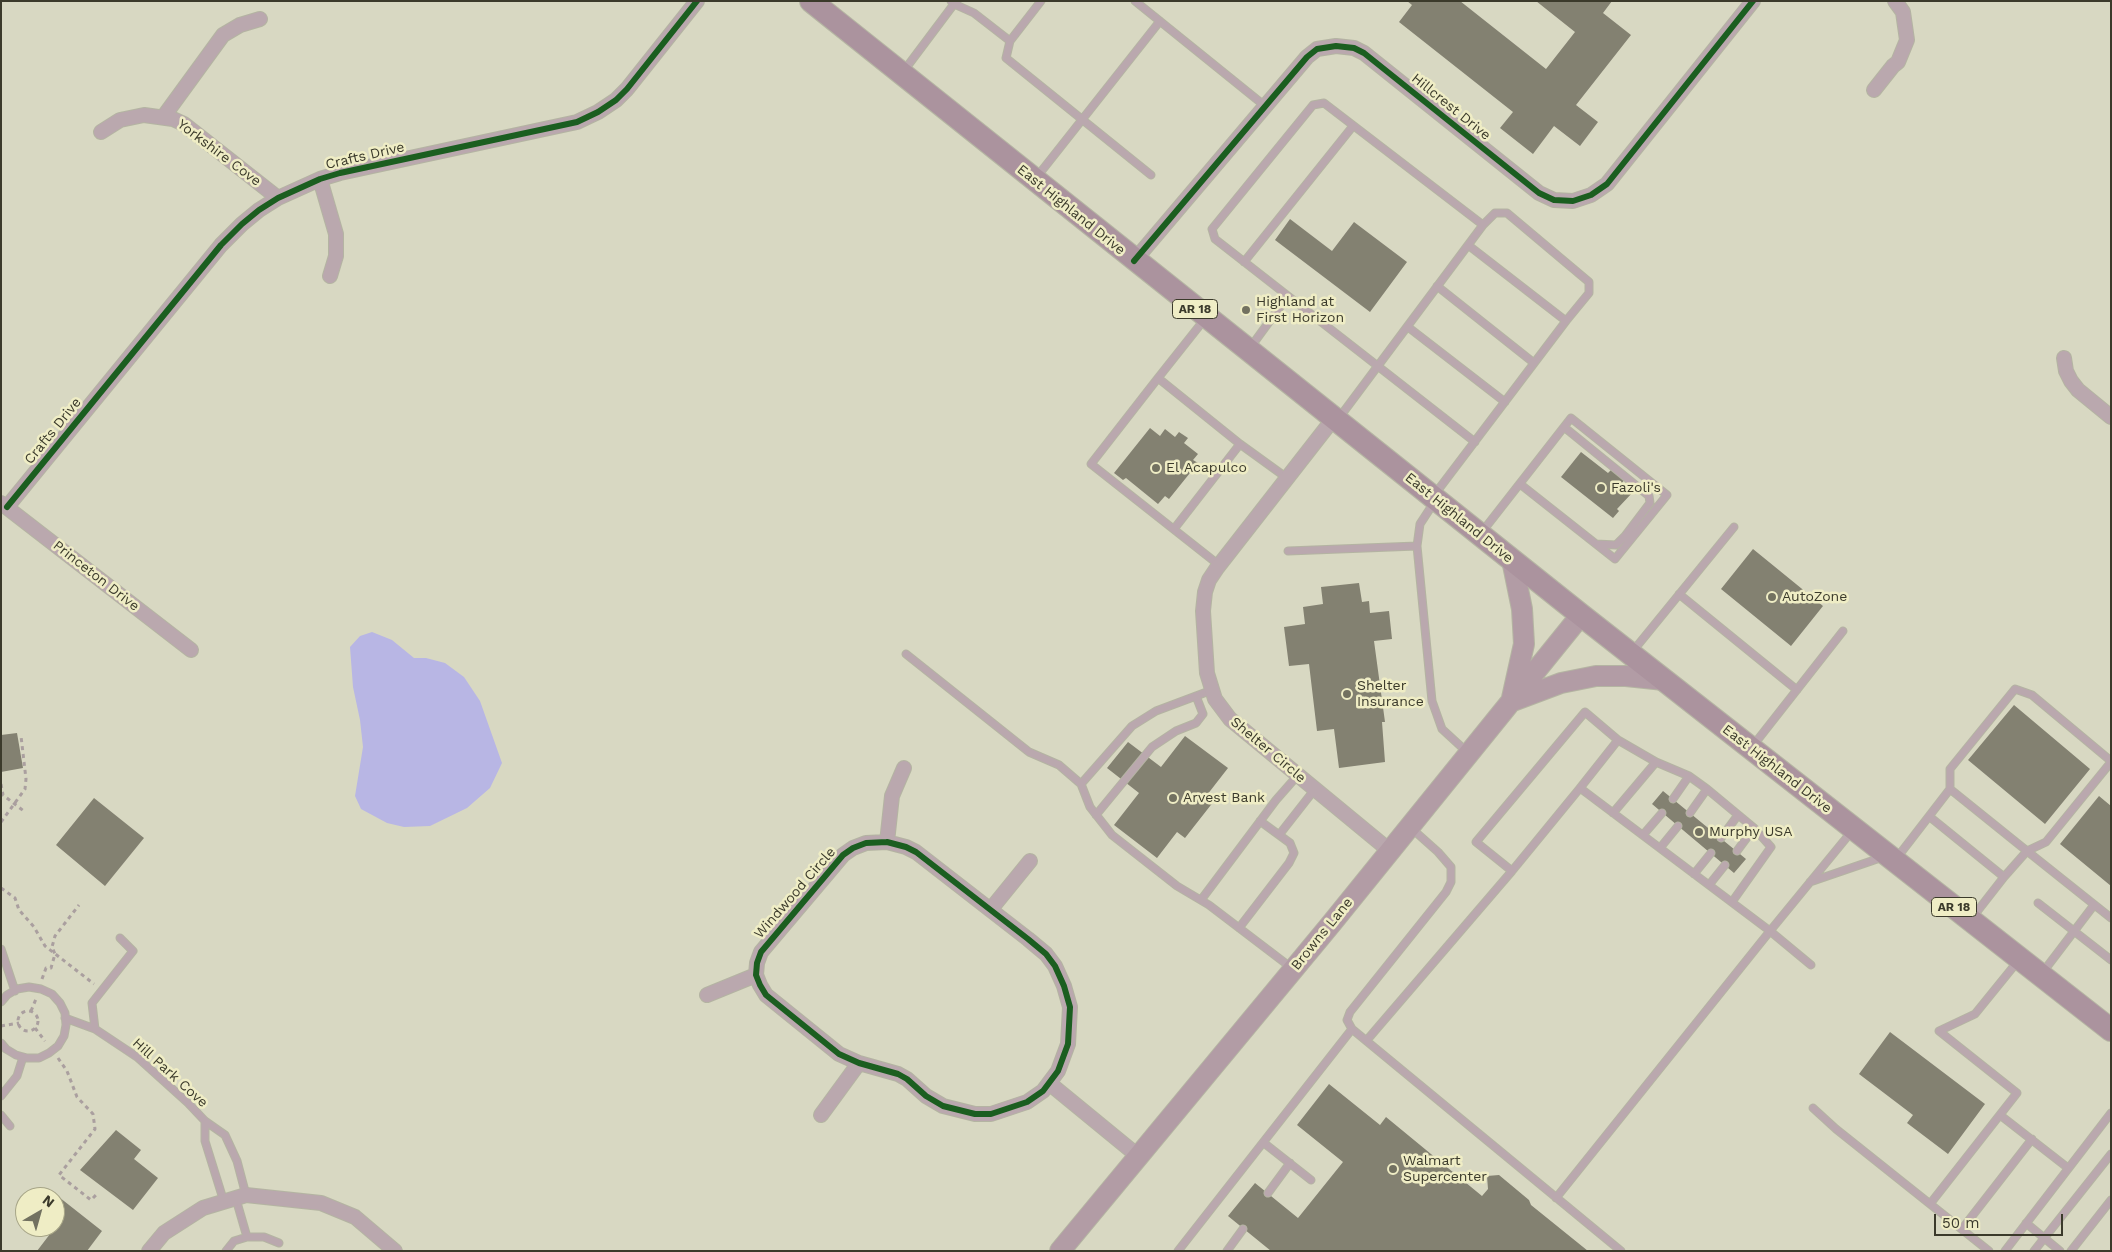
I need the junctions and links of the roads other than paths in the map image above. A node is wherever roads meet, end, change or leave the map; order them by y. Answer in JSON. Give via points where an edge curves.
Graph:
{"nodes":[{"id":1,"x":697,"y":1,"type":"edge"},
{"id":2,"x":811,"y":1,"type":"edge"},
{"id":3,"x":1041,"y":1,"type":"edge"},
{"id":4,"x":1135,"y":1,"type":"edge"},
{"id":5,"x":1753,"y":1,"type":"edge"},
{"id":6,"x":1895,"y":1,"type":"edge"},
{"id":7,"x":954,"y":2,"type":"edge"},
{"id":8,"x":260,"y":19,"type":"dead end"},
{"id":9,"x":1160,"y":21,"type":"junction"},
{"id":10,"x":1010,"y":41,"type":"junction"},
{"id":11,"x":901,"y":74,"type":"junction"},
{"id":12,"x":1874,"y":90,"type":"dead end"},
{"id":13,"x":1265,"y":106,"type":"junction"},
{"id":14,"x":164,"y":116,"type":"junction"},
{"id":15,"x":1083,"y":120,"type":"junction"},
{"id":16,"x":1353,"y":126,"type":"junction"},
{"id":17,"x":101,"y":132,"type":"dead end"},
{"id":18,"x":1151,"y":175,"type":"dead end"},
{"id":19,"x":320,"y":180,"type":"junction"},
{"id":20,"x":1034,"y":181,"type":"junction"},
{"id":21,"x":278,"y":198,"type":"junction"},
{"id":22,"x":1483,"y":225,"type":"junction"},
{"id":23,"x":1468,"y":245,"type":"junction"},
{"id":24,"x":1134,"y":261,"type":"junction"},
{"id":25,"x":1244,"y":262,"type":"junction"},
{"id":26,"x":330,"y":276,"type":"dead end"},
{"id":27,"x":1437,"y":286,"type":"junction"},
{"id":28,"x":1288,"y":296,"type":"junction"},
{"id":29,"x":1206,"y":317,"type":"junction"},
{"id":30,"x":1566,"y":321,"type":"junction"},
{"id":31,"x":1408,"y":327,"type":"junction"},
{"id":32,"x":1248,"y":350,"type":"junction"},
{"id":33,"x":2064,"y":358,"type":"dead end"},
{"id":34,"x":1534,"y":363,"type":"junction"},
{"id":35,"x":1377,"y":367,"type":"junction"},
{"id":36,"x":1158,"y":378,"type":"junction"},
{"id":37,"x":1505,"y":402,"type":"junction"},
{"id":38,"x":2111,"y":417,"type":"edge"},
{"id":39,"x":1336,"y":419,"type":"junction"},
{"id":40,"x":1564,"y":428,"type":"junction"},
{"id":41,"x":1475,"y":442,"type":"junction"},
{"id":42,"x":1240,"y":444,"type":"junction"},
{"id":43,"x":1287,"y":478,"type":"junction"},
{"id":44,"x":1520,"y":484,"type":"junction"},
{"id":45,"x":1434,"y":498,"type":"junction"},
{"id":46,"x":4,"y":505,"type":"edge"},
{"id":47,"x":1734,"y":527,"type":"dead end"},
{"id":48,"x":1174,"y":529,"type":"junction"},
{"id":49,"x":1480,"y":535,"type":"junction"},
{"id":50,"x":1596,"y":544,"type":"junction"},
{"id":51,"x":1416,"y":546,"type":"junction"},
{"id":52,"x":1288,"y":551,"type":"dead end"},
{"id":53,"x":1512,"y":560,"type":"junction"},
{"id":54,"x":1219,"y":565,"type":"junction"},
{"id":55,"x":1679,"y":594,"type":"junction"},
{"id":56,"x":1581,"y":615,"type":"junction"},
{"id":57,"x":1843,"y":631,"type":"dead end"},
{"id":58,"x":191,"y":650,"type":"dead end"},
{"id":59,"x":906,"y":654,"type":"dead end"},
{"id":60,"x":1631,"y":654,"type":"junction"},
{"id":61,"x":1664,"y":680,"type":"junction"},
{"id":62,"x":1212,"y":690,"type":"junction"},
{"id":63,"x":1797,"y":690,"type":"junction"},
{"id":64,"x":1196,"y":696,"type":"junction"},
{"id":65,"x":1511,"y":702,"type":"junction"},
{"id":66,"x":1618,"y":740,"type":"junction"},
{"id":67,"x":1750,"y":748,"type":"junction"},
{"id":68,"x":1469,"y":754,"type":"junction"},
{"id":69,"x":1656,"y":762,"type":"junction"},
{"id":70,"x":2111,"y":762,"type":"edge"},
{"id":71,"x":904,"y":768,"type":"dead end"},
{"id":72,"x":1298,"y":776,"type":"junction"},
{"id":73,"x":1689,"y":776,"type":"junction"},
{"id":74,"x":1081,"y":784,"type":"junction"},
{"id":75,"x":1580,"y":788,"type":"junction"},
{"id":76,"x":1315,"y":789,"type":"junction"},
{"id":77,"x":1707,"y":789,"type":"junction"},
{"id":78,"x":1950,"y":789,"type":"junction"},
{"id":79,"x":1673,"y":799,"type":"dead end"},
{"id":80,"x":1613,"y":813,"type":"junction"},
{"id":81,"x":1662,"y":813,"type":"dead end"},
{"id":82,"x":1690,"y":813,"type":"dead end"},
{"id":83,"x":1096,"y":815,"type":"junction"},
{"id":84,"x":1738,"y":815,"type":"junction"},
{"id":85,"x":1930,"y":816,"type":"junction"},
{"id":86,"x":1260,"y":821,"type":"junction"},
{"id":87,"x":1678,"y":826,"type":"dead end"},
{"id":88,"x":1410,"y":827,"type":"junction"},
{"id":89,"x":1754,"y":828,"type":"junction"},
{"id":90,"x":1854,"y":828,"type":"junction"},
{"id":91,"x":1279,"y":835,"type":"junction"},
{"id":92,"x":1643,"y":836,"type":"junction"},
{"id":93,"x":1721,"y":838,"type":"dead end"},
{"id":94,"x":887,"y":842,"type":"junction"},
{"id":95,"x":1660,"y":848,"type":"junction"},
{"id":96,"x":1390,"y":851,"type":"junction"},
{"id":97,"x":1736,"y":851,"type":"dead end"},
{"id":98,"x":2027,"y":851,"type":"junction"},
{"id":99,"x":1711,"y":853,"type":"dead end"},
{"id":100,"x":1890,"y":858,"type":"junction"},
{"id":101,"x":1030,"y":861,"type":"dead end"},
{"id":102,"x":1725,"y":865,"type":"dead end"},
{"id":103,"x":1512,"y":871,"type":"junction"},
{"id":104,"x":1694,"y":874,"type":"junction"},
{"id":105,"x":2004,"y":877,"type":"junction"},
{"id":106,"x":1810,"y":882,"type":"junction"},
{"id":107,"x":1709,"y":885,"type":"junction"},
{"id":108,"x":1201,"y":900,"type":"junction"},
{"id":109,"x":1732,"y":902,"type":"junction"},
{"id":110,"x":2038,"y":903,"type":"dead end"},
{"id":111,"x":2094,"y":905,"type":"junction"},
{"id":112,"x":991,"y":909,"type":"junction"},
{"id":113,"x":2111,"y":918,"type":"edge"},
{"id":114,"x":1970,"y":919,"type":"junction"},
{"id":115,"x":1239,"y":928,"type":"junction"},
{"id":116,"x":1770,"y":931,"type":"junction"},
{"id":117,"x":2074,"y":931,"type":"junction"},
{"id":118,"x":120,"y":938,"type":"dead end"},
{"id":119,"x":1,"y":949,"type":"edge"},
{"id":120,"x":2020,"y":959,"type":"junction"},
{"id":121,"x":2111,"y":960,"type":"edge"},
{"id":122,"x":1811,"y":965,"type":"dead end"},
{"id":123,"x":1293,"y":969,"type":"junction"},
{"id":124,"x":756,"y":975,"type":"junction"},
{"id":125,"x":2040,"y":975,"type":"junction"},
{"id":126,"x":15,"y":991,"type":"junction"},
{"id":127,"x":707,"y":995,"type":"dead end"},
{"id":128,"x":1,"y":1002,"type":"edge"},
{"id":129,"x":65,"y":1018,"type":"junction"},
{"id":130,"x":95,"y":1029,"type":"junction"},
{"id":131,"x":1352,"y":1029,"type":"junction"},
{"id":132,"x":2111,"y":1030,"type":"edge"},
{"id":133,"x":1367,"y":1040,"type":"junction"},
{"id":134,"x":1,"y":1043,"type":"edge"},
{"id":135,"x":23,"y":1057,"type":"junction"},
{"id":136,"x":859,"y":1063,"type":"junction"},
{"id":137,"x":1049,"y":1083,"type":"junction"},
{"id":138,"x":1,"y":1096,"type":"edge"},
{"id":139,"x":1813,"y":1108,"type":"dead end"},
{"id":140,"x":2111,"y":1113,"type":"edge"},
{"id":141,"x":1,"y":1114,"type":"edge"},
{"id":142,"x":821,"y":1115,"type":"dead end"},
{"id":143,"x":2000,"y":1115,"type":"junction"},
{"id":144,"x":205,"y":1122,"type":"junction"},
{"id":145,"x":10,"y":1126,"type":"dead end"},
{"id":146,"x":2032,"y":1139,"type":"junction"},
{"id":147,"x":1264,"y":1143,"type":"junction"},
{"id":148,"x":2111,"y":1154,"type":"edge"},
{"id":149,"x":1138,"y":1156,"type":"junction"},
{"id":150,"x":1290,"y":1163,"type":"junction"},
{"id":151,"x":2068,"y":1168,"type":"junction"},
{"id":152,"x":1311,"y":1180,"type":"dead end"},
{"id":153,"x":1268,"y":1193,"type":"dead end"},
{"id":154,"x":1556,"y":1198,"type":"junction"},
{"id":155,"x":235,"y":1199,"type":"junction"},
{"id":156,"x":2111,"y":1200,"type":"edge"},
{"id":157,"x":1930,"y":1204,"type":"junction"},
{"id":158,"x":2026,"y":1223,"type":"junction"},
{"id":159,"x":1243,"y":1229,"type":"dead end"},
{"id":160,"x":1962,"y":1229,"type":"junction"},
{"id":161,"x":247,"y":1237,"type":"junction"},
{"id":162,"x":2044,"y":1238,"type":"junction"},
{"id":163,"x":279,"y":1243,"type":"dead end"},
{"id":164,"x":2074,"y":1250,"type":"edge"},
{"id":165,"x":149,"y":1251,"type":"edge"},
{"id":166,"x":226,"y":1251,"type":"edge"},
{"id":167,"x":395,"y":1251,"type":"edge"},
{"id":168,"x":1060,"y":1251,"type":"edge"},
{"id":169,"x":1178,"y":1251,"type":"edge"},
{"id":170,"x":1227,"y":1251,"type":"edge"},
{"id":171,"x":1620,"y":1251,"type":"edge"},
{"id":172,"x":1990,"y":1251,"type":"edge"},
{"id":173,"x":2004,"y":1251,"type":"edge"},
{"id":174,"x":2034,"y":1251,"type":"edge"},
{"id":175,"x":2060,"y":1251,"type":"edge"}],
"edges":[{"from":1,"to":19,"type":"street","name":"Crafts Drive","via":[[627,89],[611,104],[577,122]]},
{"from":2,"to":11,"type":"main road","name":"East Highland Drive","number":"AR 18"},
{"from":3,"to":10,"type":"lane"},
{"from":4,"to":9,"type":"lane"},
{"from":5,"to":13,"type":"street","name":"Hillcrest Drive","via":[[1607,184],[1591,195],[1573,201],[1554,200],[1539,193],[1354,48],[1329,46],[1317,49],[1306,57]]},
{"from":6,"to":12,"type":"street","via":[[1903,12],[1907,40],[1898,62]]},
{"from":7,"to":10,"type":"lane","via":[[974,12]]},
{"from":7,"to":11,"type":"lane"},
{"from":8,"to":14,"type":"street","via":[[223,35]]},
{"from":9,"to":13,"type":"lane"},
{"from":9,"to":15,"type":"lane"},
{"from":10,"to":15,"type":"lane","via":[[1006,58]]},
{"from":11,"to":20,"type":"main road","name":"East Highland Drive","number":"AR 18"},
{"from":13,"to":24,"type":"street","name":"Hillcrest Drive"},
{"from":14,"to":17,"type":"street","name":"Yorkshire Cove","via":[[144,115],[120,120]]},
{"from":14,"to":21,"type":"street","name":"Yorkshire Cove","via":[[184,124]]},
{"from":15,"to":18,"type":"lane"},
{"from":15,"to":20,"type":"lane"},
{"from":16,"to":22,"type":"lane"},
{"from":16,"to":25,"type":"lane"},
{"from":16,"to":25,"type":"lane","via":[[1324,103],[1313,105],[1212,229],[1215,239]]},
{"from":19,"to":21,"type":"street","name":"Crafts Drive"},
{"from":19,"to":26,"type":"street","via":[[336,234],[336,256]]},
{"from":20,"to":24,"type":"main road","name":"East Highland Drive","number":"AR 18"},
{"from":21,"to":46,"type":"street","name":"Crafts Drive","via":[[242,224],[221,245]]},
{"from":22,"to":23,"type":"lane"},
{"from":22,"to":30,"type":"lane","via":[[1495,213],[1507,213],[1589,282],[1589,293]]},
{"from":23,"to":27,"type":"lane"},
{"from":23,"to":30,"type":"lane"},
{"from":24,"to":29,"type":"main road","name":"East Highland Drive","number":"AR 18"},
{"from":25,"to":28,"type":"lane"},
{"from":27,"to":31,"type":"lane"},
{"from":27,"to":34,"type":"lane"},
{"from":28,"to":32,"type":"lane"},
{"from":28,"to":35,"type":"lane"},
{"from":29,"to":32,"type":"main road","name":"East Highland Drive","number":"AR 18"},
{"from":29,"to":36,"type":"lane"},
{"from":30,"to":34,"type":"lane"},
{"from":31,"to":35,"type":"lane"},
{"from":31,"to":37,"type":"lane"},
{"from":32,"to":39,"type":"main road","name":"East Highland Drive","number":"AR 18"},
{"from":33,"to":38,"type":"street","via":[[2071,381]]},
{"from":34,"to":37,"type":"lane"},
{"from":35,"to":39,"type":"lane"},
{"from":35,"to":41,"type":"lane"},
{"from":36,"to":42,"type":"lane"},
{"from":36,"to":48,"type":"lane","via":[[1091,464]]},
{"from":37,"to":41,"type":"lane"},
{"from":39,"to":43,"type":"street","name":"Shelter Circle"},
{"from":39,"to":45,"type":"main road","name":"East Highland Drive","number":"AR 18"},
{"from":40,"to":44,"type":"lane"},
{"from":40,"to":50,"type":"lane","via":[[1649,496],[1650,502],[1625,536],[1616,544]]},
{"from":40,"to":50,"type":"lane","via":[[1571,418],[1667,495],[1616,559]]},
{"from":41,"to":45,"type":"lane"},
{"from":42,"to":43,"type":"lane"},
{"from":42,"to":48,"type":"lane"},
{"from":43,"to":54,"type":"street","name":"Shelter Circle"},
{"from":44,"to":49,"type":"lane"},
{"from":44,"to":50,"type":"lane"},
{"from":45,"to":49,"type":"main road","name":"East Highland Drive","number":"AR 18"},
{"from":45,"to":51,"type":"lane","via":[[1420,524]]},
{"from":46,"to":58,"type":"street","name":"Princeton Drive"},
{"from":47,"to":55,"type":"lane"},
{"from":48,"to":54,"type":"lane"},
{"from":49,"to":53,"type":"main road","name":"East Highland Drive","number":"AR 18"},
{"from":51,"to":52,"type":"lane"},
{"from":51,"to":68,"type":"lane","via":[[1432,702],[1442,729]]},
{"from":53,"to":56,"type":"main road","name":"East Highland Drive","number":"AR 18"},
{"from":53,"to":65,"type":"street","via":[[1522,609],[1524,644]]},
{"from":54,"to":62,"type":"street","name":"Shelter Circle","via":[[1209,580],[1203,611],[1207,673]]},
{"from":55,"to":60,"type":"lane"},
{"from":55,"to":63,"type":"lane"},
{"from":56,"to":60,"type":"main road","name":"East Highland Drive","number":"AR 18"},
{"from":56,"to":65,"type":"street","name":"Browns Lane"},
{"from":57,"to":63,"type":"lane"},
{"from":59,"to":74,"type":"lane","via":[[1029,752],[1060,765]]},
{"from":60,"to":61,"type":"main road","name":"East Highland Drive","number":"AR 18"},
{"from":61,"to":65,"type":"street","via":[[1596,676],[1561,683]]},
{"from":61,"to":67,"type":"main road","name":"East Highland Drive","number":"AR 18"},
{"from":62,"to":64,"type":"lane"},
{"from":62,"to":72,"type":"street","name":"Shelter Circle","via":[[1224,714]]},
{"from":63,"to":67,"type":"lane"},
{"from":64,"to":74,"type":"lane","via":[[1156,711],[1132,726]]},
{"from":64,"to":83,"type":"lane","via":[[1203,714],[1196,722],[1152,747]]},
{"from":65,"to":68,"type":"street","name":"Browns Lane"},
{"from":66,"to":69,"type":"lane"},
{"from":66,"to":75,"type":"lane"},
{"from":66,"to":103,"type":"lane","via":[[1585,712],[1476,842]]},
{"from":67,"to":90,"type":"main road","name":"East Highland Drive","number":"AR 18"},
{"from":68,"to":88,"type":"street","name":"Browns Lane"},
{"from":69,"to":73,"type":"lane"},
{"from":69,"to":80,"type":"lane"},
{"from":70,"to":78,"type":"lane","via":[[2032,696],[2015,690],[1950,769]]},
{"from":70,"to":98,"type":"lane","via":[[2046,842]]},
{"from":71,"to":94,"type":"street","via":[[892,796]]},
{"from":72,"to":76,"type":"street","name":"Shelter Circle"},
{"from":72,"to":86,"type":"lane"},
{"from":73,"to":77,"type":"lane"},
{"from":73,"to":79,"type":"lane"},
{"from":74,"to":83,"type":"lane"},
{"from":75,"to":80,"type":"lane"},
{"from":75,"to":103,"type":"lane"},
{"from":76,"to":91,"type":"lane"},
{"from":76,"to":96,"type":"street","name":"Shelter Circle"},
{"from":77,"to":82,"type":"lane"},
{"from":77,"to":84,"type":"lane"},
{"from":78,"to":85,"type":"lane"},
{"from":78,"to":98,"type":"lane"},
{"from":80,"to":92,"type":"lane"},
{"from":81,"to":92,"type":"lane"},
{"from":83,"to":108,"type":"lane","via":[[1112,835],[1177,886]]},
{"from":84,"to":89,"type":"lane"},
{"from":84,"to":93,"type":"lane"},
{"from":85,"to":100,"type":"lane"},
{"from":85,"to":105,"type":"lane"},
{"from":86,"to":91,"type":"lane"},
{"from":86,"to":108,"type":"lane"},
{"from":87,"to":95,"type":"lane"},
{"from":88,"to":96,"type":"street","name":"Browns Lane"},
{"from":88,"to":131,"type":"lane","via":[[1450,867],[1451,882],[1350,1012],[1347,1020]]},
{"from":89,"to":97,"type":"lane"},
{"from":89,"to":109,"type":"lane","via":[[1771,848]]},
{"from":90,"to":100,"type":"main road","name":"East Highland Drive","number":"AR 18"},
{"from":90,"to":106,"type":"lane"},
{"from":91,"to":115,"type":"lane","via":[[1290,843],[1294,853]]},
{"from":92,"to":95,"type":"lane"},
{"from":94,"to":112,"type":"street","name":"Windwood Circle","via":[[916,852]]},
{"from":94,"to":124,"type":"street","name":"Windwood Circle","via":[[866,844],[843,855],[760,952]]},
{"from":95,"to":104,"type":"lane"},
{"from":96,"to":123,"type":"street","name":"Browns Lane"},
{"from":98,"to":105,"type":"lane"},
{"from":98,"to":111,"type":"lane"},
{"from":99,"to":104,"type":"lane"},
{"from":100,"to":106,"type":"lane"},
{"from":100,"to":114,"type":"main road","name":"East Highland Drive","number":"AR 18"},
{"from":101,"to":112,"type":"street"},
{"from":102,"to":107,"type":"lane"},
{"from":103,"to":133,"type":"lane"},
{"from":104,"to":107,"type":"lane"},
{"from":105,"to":114,"type":"lane"},
{"from":106,"to":116,"type":"lane"},
{"from":107,"to":109,"type":"lane"},
{"from":108,"to":115,"type":"lane"},
{"from":109,"to":116,"type":"lane"},
{"from":110,"to":117,"type":"lane"},
{"from":111,"to":113,"type":"lane"},
{"from":111,"to":117,"type":"lane"},
{"from":112,"to":137,"type":"street","name":"Windwood Circle","via":[[1046,954],[1064,986],[1070,1007],[1069,1037],[1064,1058]]},
{"from":114,"to":120,"type":"main road","name":"East Highland Drive","number":"AR 18"},
{"from":115,"to":123,"type":"lane"},
{"from":116,"to":122,"type":"lane"},
{"from":116,"to":154,"type":"lane"},
{"from":117,"to":121,"type":"lane"},
{"from":117,"to":125,"type":"lane"},
{"from":118,"to":130,"type":"lane","via":[[133,951],[92,1003]]},
{"from":119,"to":126,"type":"lane"},
{"from":120,"to":125,"type":"main road","name":"East Highland Drive","number":"AR 18"},
{"from":120,"to":143,"type":"lane","via":[[1975,1014],[1939,1031],[2017,1093]]},
{"from":123,"to":149,"type":"street","name":"Browns Lane"},
{"from":124,"to":127,"type":"street"},
{"from":124,"to":136,"type":"street","name":"Windwood Circle","via":[[766,995],[839,1054]]},
{"from":125,"to":132,"type":"main road","name":"East Highland Drive","number":"AR 18"},
{"from":126,"to":128,"type":"lane"},
{"from":126,"to":129,"type":"lane","via":[[29,987],[52,994],[60,1003]]},
{"from":129,"to":130,"type":"lane","name":"Hill Park Cove"},
{"from":129,"to":135,"type":"lane","via":[[64,1036],[58,1046],[39,1058]]},
{"from":130,"to":144,"type":"lane","name":"Hill Park Cove","via":[[137,1057]]},
{"from":131,"to":133,"type":"lane"},
{"from":131,"to":147,"type":"lane"},
{"from":133,"to":154,"type":"lane"},
{"from":134,"to":135,"type":"lane"},
{"from":135,"to":138,"type":"lane","via":[[17,1076]]},
{"from":136,"to":137,"type":"street","name":"Windwood Circle","via":[[898,1074],[943,1106],[975,1114],[991,1114],[1027,1102]]},
{"from":136,"to":142,"type":"street"},
{"from":137,"to":149,"type":"street"},
{"from":139,"to":157,"type":"lane"},
{"from":140,"to":151,"type":"lane"},
{"from":141,"to":145,"type":"lane"},
{"from":143,"to":146,"type":"lane"},
{"from":143,"to":157,"type":"lane"},
{"from":144,"to":155,"type":"lane","name":"Hill Park Cove","via":[[205,1141]]},
{"from":144,"to":155,"type":"lane","name":"Hill Park Cove","via":[[224,1135],[237,1161]]},
{"from":146,"to":151,"type":"lane"},
{"from":146,"to":160,"type":"lane"},
{"from":147,"to":150,"type":"lane"},
{"from":147,"to":169,"type":"lane"},
{"from":148,"to":162,"type":"lane"},
{"from":149,"to":168,"type":"street","name":"Browns Lane"},
{"from":150,"to":152,"type":"lane"},
{"from":150,"to":153,"type":"lane"},
{"from":151,"to":158,"type":"lane"},
{"from":154,"to":171,"type":"lane"},
{"from":155,"to":161,"type":"lane"},
{"from":155,"to":165,"type":"street","via":[[203,1208],[164,1233]]},
{"from":155,"to":167,"type":"street","via":[[321,1203],[355,1217]]},
{"from":156,"to":164,"type":"lane"},
{"from":157,"to":160,"type":"lane"},
{"from":158,"to":162,"type":"lane"},
{"from":158,"to":173,"type":"lane"},
{"from":159,"to":170,"type":"lane"},
{"from":160,"to":172,"type":"lane"},
{"from":161,"to":163,"type":"lane","via":[[264,1237]]},
{"from":161,"to":166,"type":"lane","via":[[234,1240]]},
{"from":162,"to":174,"type":"lane"},
{"from":162,"to":175,"type":"lane"}]}
